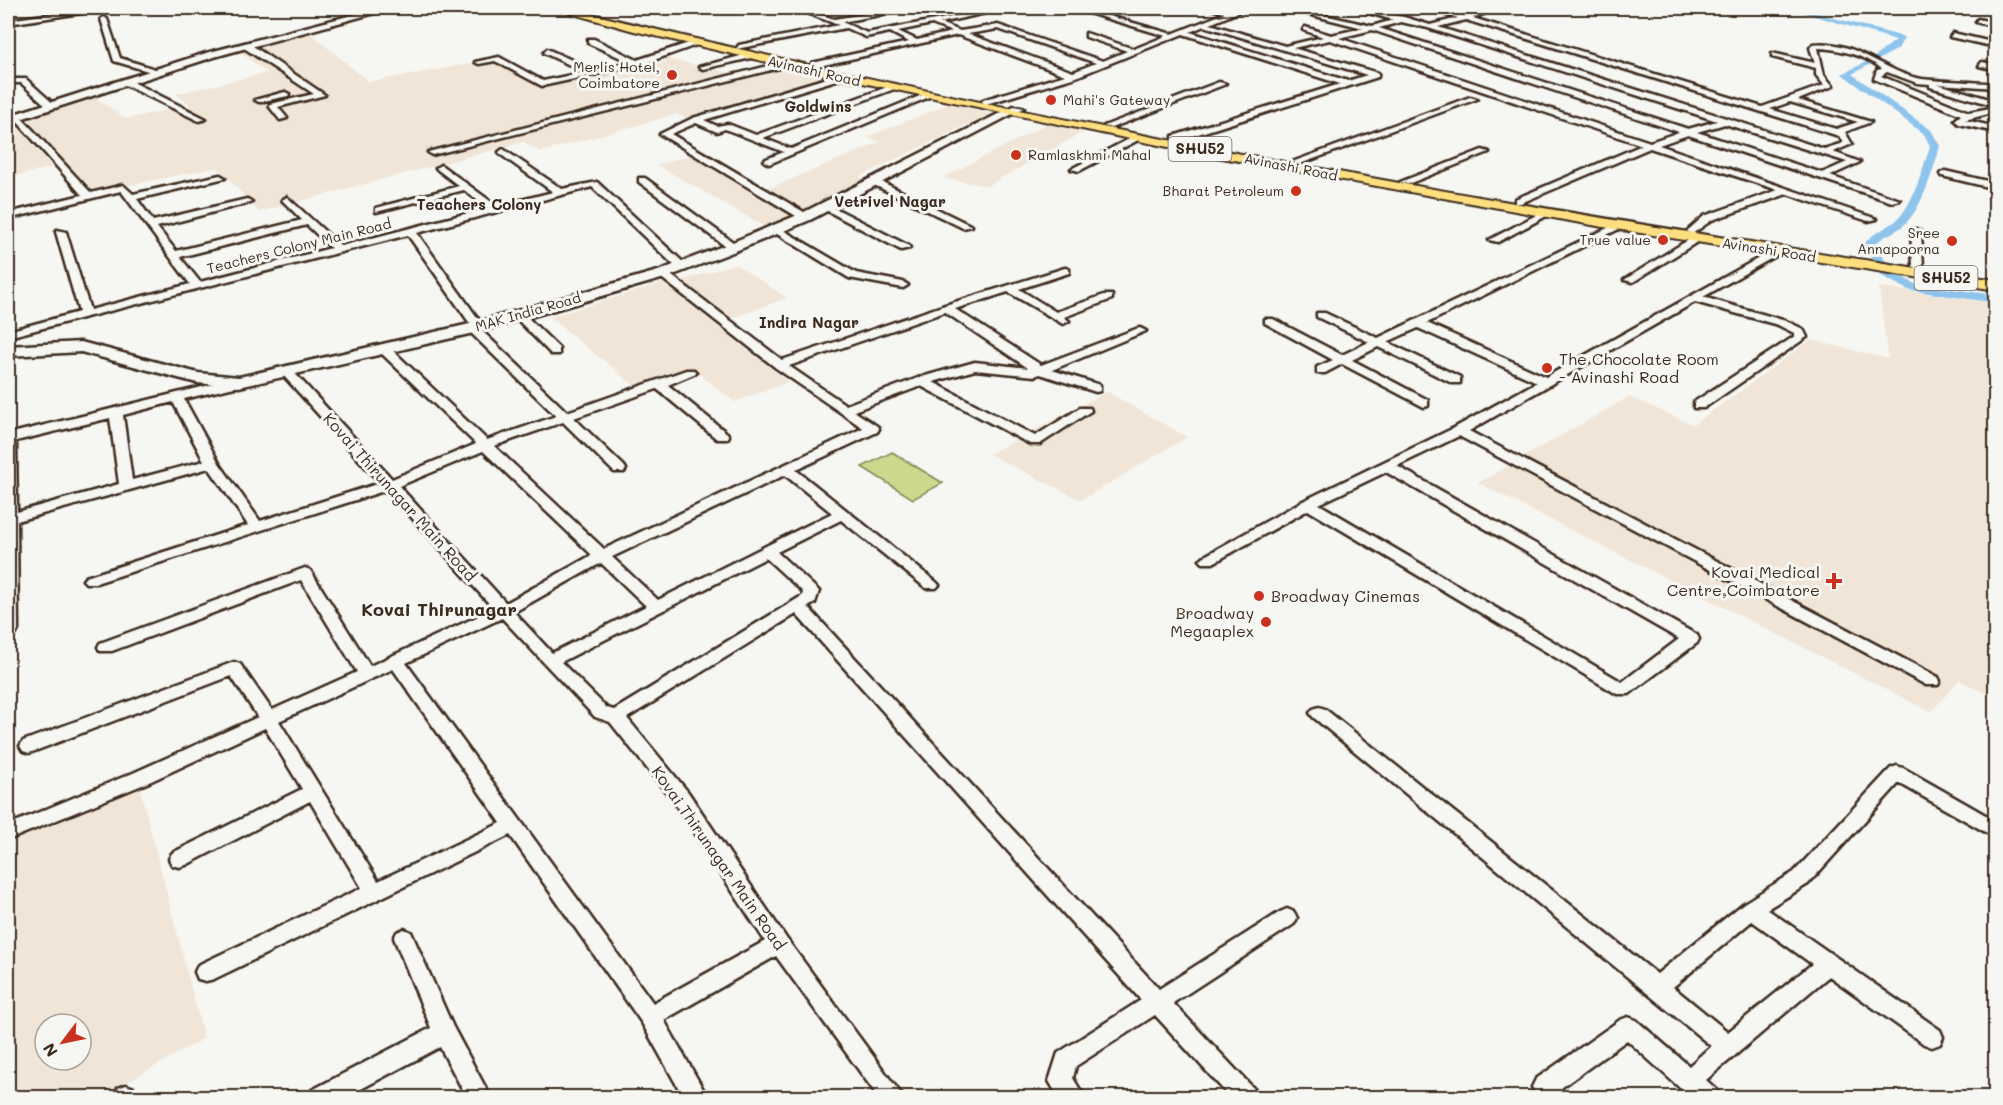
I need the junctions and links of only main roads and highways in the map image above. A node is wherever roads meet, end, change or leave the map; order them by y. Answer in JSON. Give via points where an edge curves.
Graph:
{"nodes":[{"id":1,"x":557,"y":8,"type":"edge"},
{"id":2,"x":577,"y":8,"type":"edge"},
{"id":3,"x":744,"y":51,"type":"junction"},
{"id":4,"x":1013,"y":110,"type":"junction"},
{"id":5,"x":1694,"y":235,"type":"junction"},
{"id":6,"x":1851,"y":259,"type":"junction"},
{"id":7,"x":1898,"y":266,"type":"junction"},
{"id":8,"x":1995,"y":278,"type":"edge"},
{"id":9,"x":1995,"y":285,"type":"edge"}],
"edges":[{"from":1,"to":3,"type":"main road","name":"Avinashi Road","number":"SHU52"},
{"from":2,"to":3,"type":"main road","name":"Avinashi Road","number":"SHU52"},
{"from":3,"to":4,"type":"main road","name":"Avinashi Road","number":"SHU52"},
{"from":3,"to":4,"type":"main road","name":"Avinashi Road","number":"SHU52","via":[[893,88]]},
{"from":4,"to":5,"type":"main road","name":"Avinashi Road","number":"SHU52"},
{"from":4,"to":5,"type":"main road","name":"Avinashi Road","number":"SHU52","via":[[1138,138],[1620,226]]},
{"from":5,"to":6,"type":"main road","name":"Avinashi Road","number":"SHU52"},
{"from":5,"to":6,"type":"main road","name":"Avinashi Road","number":"SHU52","via":[[1775,252]]},
{"from":6,"to":7,"type":"main road","name":"Avinashi Road","number":"SHU52"},
{"from":7,"to":8,"type":"main road","name":"Avinashi Road","number":"SHU52"},
{"from":7,"to":9,"type":"main road","name":"Avinashi Road","number":"SHU52"}]}
